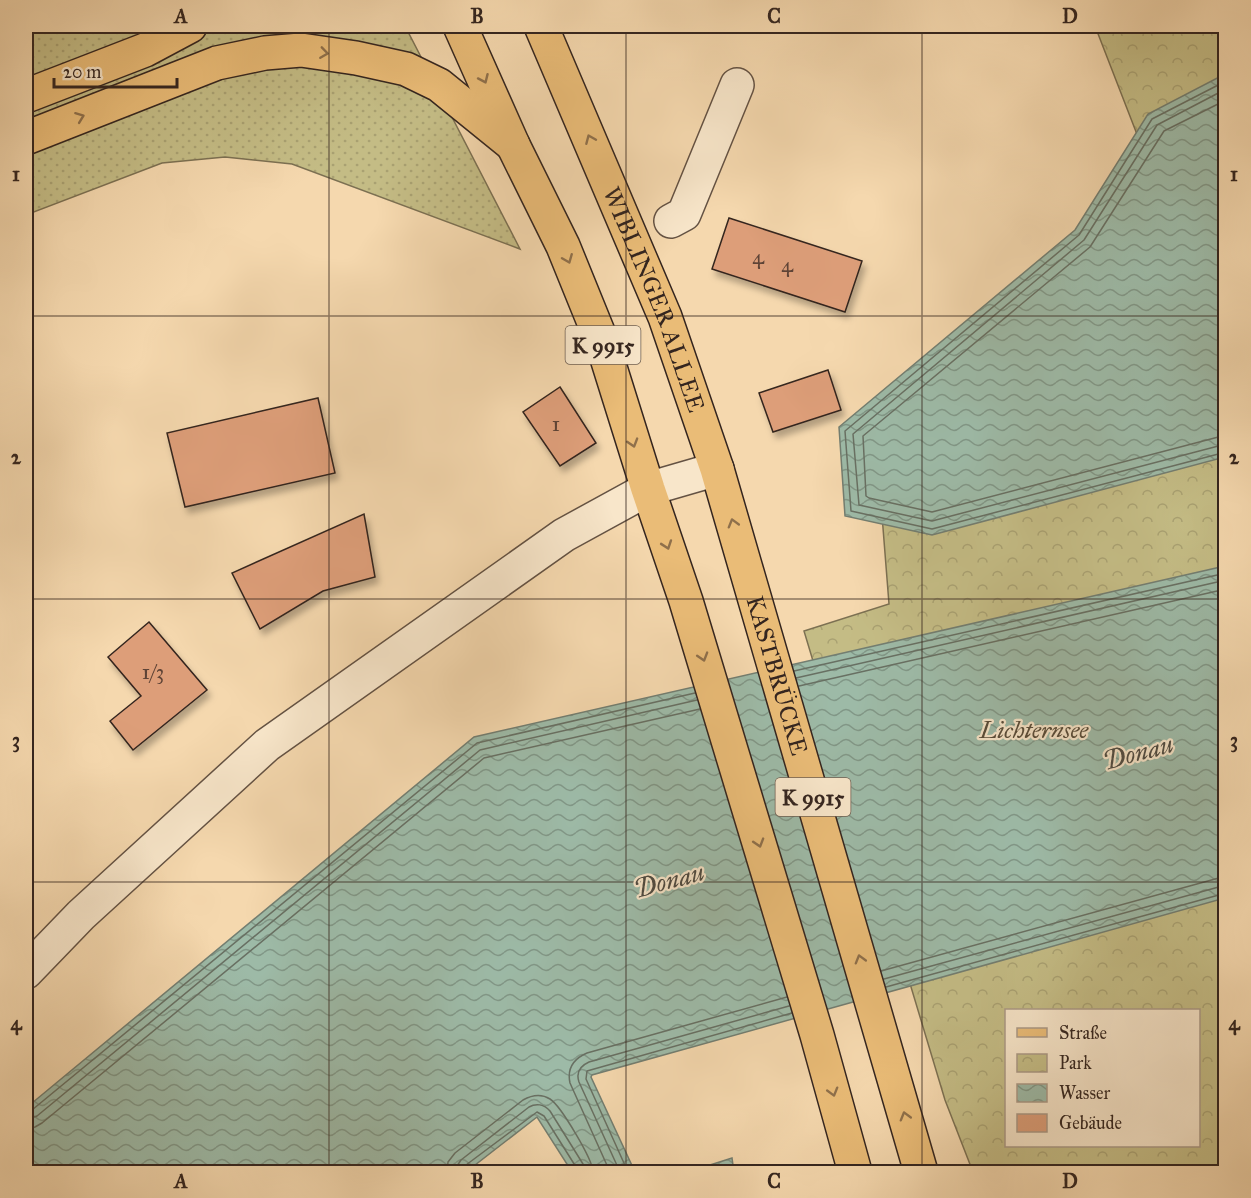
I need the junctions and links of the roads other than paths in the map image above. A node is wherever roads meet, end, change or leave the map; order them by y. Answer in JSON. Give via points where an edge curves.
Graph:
{"nodes":[{"id":1,"x":190,"y":26,"type":"edge"},
{"id":2,"x":460,"y":26,"type":"edge"},
{"id":3,"x":542,"y":26,"type":"edge"},
{"id":4,"x":568,"y":26,"type":"edge"},
{"id":5,"x":737,"y":85,"type":"dead end"},
{"id":6,"x":569,"y":88,"type":"junction"},
{"id":7,"x":26,"y":96,"type":"edge"},
{"id":8,"x":26,"y":138,"type":"edge"},
{"id":9,"x":513,"y":145,"type":"junction"},
{"id":10,"x":671,"y":221,"type":"dead end"},
{"id":11,"x":717,"y":469,"type":"junction"},
{"id":12,"x":648,"y":489,"type":"junction"},
{"id":13,"x":749,"y":578,"type":"joint"},
{"id":14,"x":26,"y":972,"type":"edge"},
{"id":15,"x":855,"y":1173,"type":"edge"},
{"id":16,"x":921,"y":1173,"type":"edge"}],
"edges":[{"from":1,"to":7,"type":"main road","via":[[145,50]]},
{"from":2,"to":9,"type":"main road","number":"K 9915","one_way":true},
{"from":3,"to":6,"type":"main road","name":"WIBLINGER ALLEE","number":"K 9915"},
{"from":4,"to":6,"type":"main road"},
{"from":5,"to":10,"type":"street","via":[[684,214]]},
{"from":11,"to":6,"type":"main road","name":"WIBLINGER ALLEE","number":"K 9915","one_way":true,"via":[[665,318]]},
{"from":8,"to":9,"type":"main road","one_way":true,"via":[[217,63],[301,50],[406,69],[439,85]]},
{"from":9,"to":12,"type":"main road","number":"K 9915","one_way":true,"via":[[545,206],[602,342]]},
{"from":11,"to":12,"type":"street"},
{"from":13,"to":11,"type":"main road","name":"WIBLINGER ALLEE","number":"K 9915","one_way":true},
{"from":12,"to":14,"type":"street","via":[[564,535],[267,745],[81,915]]},
{"from":12,"to":15,"type":"main road","number":"K 9915","one_way":true,"via":[[686,601]]},
{"from":16,"to":13,"type":"main road","name":"KASTBRÜCKE","number":"K 9915","one_way":true}]}
